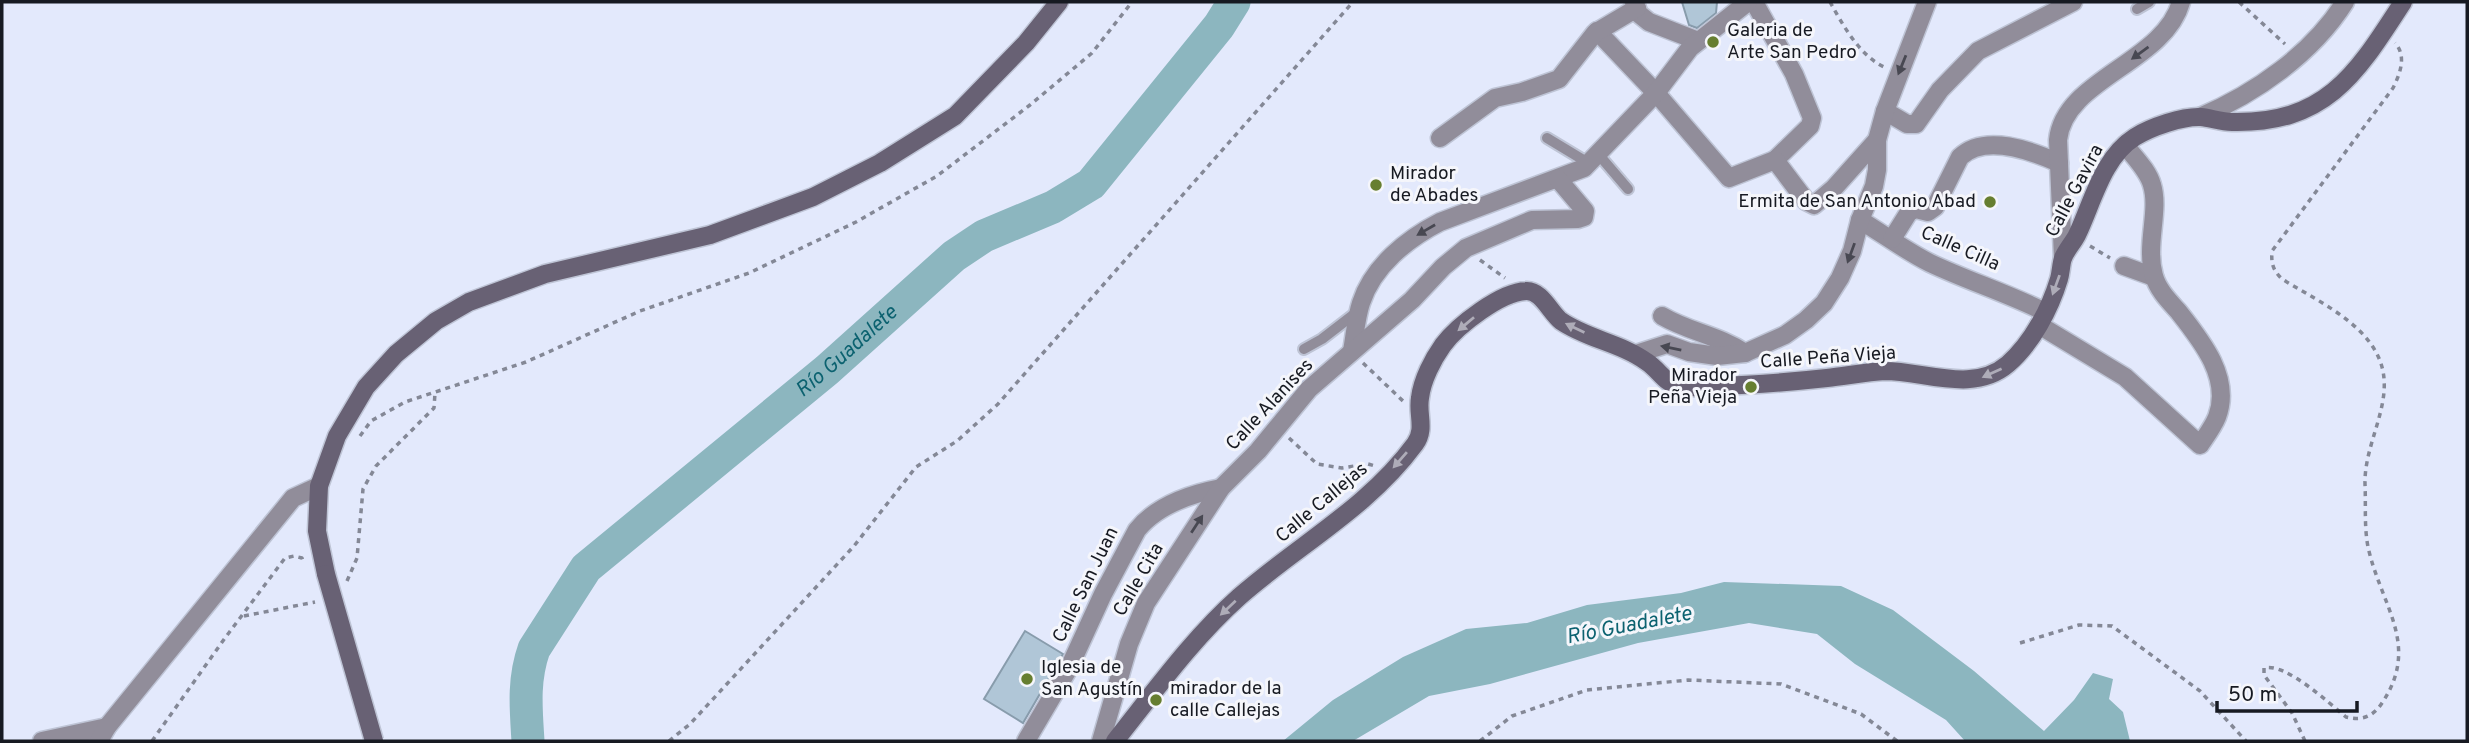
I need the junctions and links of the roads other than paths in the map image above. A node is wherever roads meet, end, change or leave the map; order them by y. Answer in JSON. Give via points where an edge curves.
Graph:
{"nodes":[{"id":1,"x":1059,"y":2,"type":"edge"},
{"id":2,"x":1748,"y":2,"type":"edge"},
{"id":3,"x":1754,"y":2,"type":"edge"},
{"id":4,"x":1927,"y":2,"type":"edge"},
{"id":5,"x":2073,"y":2,"type":"edge"},
{"id":6,"x":2148,"y":2,"type":"edge"},
{"id":7,"x":2181,"y":2,"type":"edge"},
{"id":8,"x":2345,"y":2,"type":"edge"},
{"id":9,"x":2403,"y":2,"type":"edge"},
{"id":10,"x":1635,"y":5,"type":"edge"},
{"id":11,"x":2137,"y":9,"type":"dead end"},
{"id":12,"x":1597,"y":31,"type":"junction"},
{"id":13,"x":1698,"y":41,"type":"junction"},
{"id":14,"x":1656,"y":93,"type":"junction"},
{"id":15,"x":1885,"y":111,"type":"junction"},
{"id":16,"x":2200,"y":117,"type":"junction"},
{"id":17,"x":1440,"y":138,"type":"dead end"},
{"id":18,"x":1547,"y":138,"type":"dead end"},
{"id":19,"x":1877,"y":140,"type":"junction"},
{"id":20,"x":2125,"y":145,"type":"junction"},
{"id":21,"x":1594,"y":160,"type":"junction"},
{"id":22,"x":1775,"y":160,"type":"junction"},
{"id":23,"x":2059,"y":163,"type":"junction"},
{"id":24,"x":1558,"y":179,"type":"junction"},
{"id":25,"x":1628,"y":189,"type":"dead end"},
{"id":26,"x":1860,"y":220,"type":"junction"},
{"id":27,"x":1892,"y":239,"type":"junction"},
{"id":28,"x":2063,"y":258,"type":"junction"},
{"id":29,"x":2124,"y":266,"type":"road end"},
{"id":30,"x":2154,"y":277,"type":"junction"},
{"id":31,"x":1525,"y":291,"type":"joint"},
{"id":32,"x":1359,"y":310,"type":"junction"},
{"id":33,"x":1662,"y":316,"type":"dead end"},
{"id":34,"x":2042,"y":318,"type":"junction"},
{"id":35,"x":1304,"y":349,"type":"dead end"},
{"id":36,"x":1352,"y":351,"type":"junction"},
{"id":37,"x":1745,"y":353,"type":"junction"},
{"id":38,"x":1636,"y":354,"type":"junction"},
{"id":39,"x":319,"y":486,"type":"junction"},
{"id":40,"x":1221,"y":488,"type":"junction"},
{"id":41,"x":104,"y":734,"type":"edge"},
{"id":42,"x":52,"y":741,"type":"edge"},
{"id":43,"x":374,"y":741,"type":"edge"},
{"id":44,"x":1026,"y":741,"type":"edge"},
{"id":45,"x":1101,"y":741,"type":"edge"},
{"id":46,"x":1115,"y":741,"type":"edge"}],
"edges":[{"from":1,"to":39,"type":"street","via":[[955,116],[880,163],[813,197],[710,235],[545,274],[469,302],[436,321],[366,387],[337,436]]},
{"from":2,"to":13,"type":"street"},
{"from":3,"to":22,"type":"street","via":[[1812,118],[1810,126]]},
{"from":4,"to":15,"type":"street","one_way":true},
{"from":5,"to":15,"type":"street","via":[[1968,58],[1916,124]]},
{"from":6,"to":11,"type":"lane"},
{"from":7,"to":23,"type":"street","one_way":true,"via":[[2164,34],[2068,112],[2059,131]]},
{"from":8,"to":16,"type":"street","via":[[2298,57],[2247,93]]},
{"from":9,"to":16,"type":"street","via":[[2348,79],[2312,107],[2253,121]]},
{"from":10,"to":12,"type":"street"},
{"from":10,"to":13,"type":"street","via":[[1649,22]]},
{"from":12,"to":14,"type":"street"},
{"from":12,"to":17,"type":"street","via":[[1559,79],[1495,98]]},
{"from":13,"to":14,"type":"street"},
{"from":14,"to":21,"type":"street"},
{"from":14,"to":22,"type":"street","via":[[1729,178]]},
{"from":15,"to":19,"type":"street"},
{"from":16,"to":20,"type":"street","via":[[2164,124]]},
{"from":18,"to":21,"type":"lane"},
{"from":19,"to":22,"type":"street","via":[[1814,205]]},
{"from":19,"to":26,"type":"street","via":[[1874,186]]},
{"from":20,"to":28,"type":"street","name":"Calle Gavira","via":[[2109,164]]},
{"from":20,"to":30,"type":"street","via":[[2152,184]]},
{"from":21,"to":24,"type":"street"},
{"from":21,"to":25,"type":"lane"},
{"from":23,"to":27,"type":"street","via":[[2022,148],[1966,151],[1935,206],[1928,212],[1909,212]]},
{"from":23,"to":28,"type":"street"},
{"from":24,"to":32,"type":"street","one_way":true,"via":[[1420,232],[1380,269]]},
{"from":24,"to":36,"type":"street","name":"Calle Alanises","via":[[1585,211],[1584,216],[1532,220],[1466,248]]},
{"from":26,"to":27,"type":"street","name":"Calle Cilla"},
{"from":26,"to":37,"type":"street","one_way":true,"via":[[1849,260],[1824,303],[1785,335]]},
{"from":27,"to":34,"type":"street","name":"Calle Cilla","via":[[1930,263],[2004,292]]},
{"from":28,"to":34,"type":"street","name":"Calle Gavira","one_way":true},
{"from":29,"to":30,"type":"street"},
{"from":30,"to":34,"type":"street","name":"Calle Cilla","via":[[2219,374],[2219,410],[2200,445],[2125,377]]},
{"from":38,"to":31,"type":"street","name":"Calle Peña Vieja","one_way":true,"via":[[1571,327],[1537,294]]},
{"from":31,"to":46,"type":"street","name":"Calle Callejas","one_way":true,"via":[[1490,304],[1444,343],[1419,399],[1422,423],[1414,444],[1356,506],[1222,612]]},
{"from":32,"to":35,"type":"lane"},
{"from":32,"to":36,"type":"street"},
{"from":33,"to":37,"type":"street"},
{"from":34,"to":38,"type":"street","name":"Calle Peña Vieja","one_way":true,"via":[[2009,363],[1976,379],[1886,371],[1685,388],[1668,382]]},
{"from":36,"to":40,"type":"street","name":"Calle Alanises","via":[[1309,389]]},
{"from":37,"to":38,"type":"street","one_way":true,"via":[[1696,354],[1667,344]]},
{"from":39,"to":41,"type":"street","via":[[293,498]]},
{"from":39,"to":43,"type":"street","bridge":true,"via":[[317,531],[326,574]]},
{"from":40,"to":44,"type":"street","name":"Calle San Juan","via":[[1175,502],[1137,530],[1069,668]]},
{"from":45,"to":40,"type":"street","name":"Calle Cita","one_way":true,"via":[[1138,618]]},
{"from":41,"to":42,"type":"street"}]}
